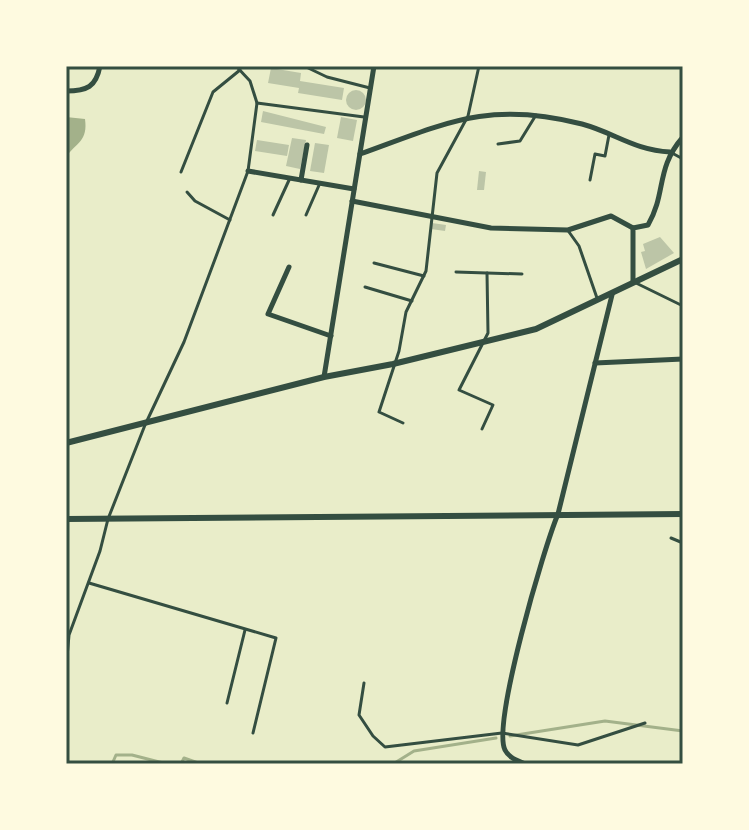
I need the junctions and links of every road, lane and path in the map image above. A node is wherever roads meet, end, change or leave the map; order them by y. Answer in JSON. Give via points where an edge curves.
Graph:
{"nodes":[{"id":1,"x":100,"y":66,"type":"edge"},
{"id":2,"x":236,"y":66,"type":"edge"},
{"id":3,"x":304,"y":66,"type":"edge"},
{"id":4,"x":374,"y":66,"type":"edge"},
{"id":5,"x":479,"y":66,"type":"edge"},
{"id":6,"x":240,"y":70,"type":"junction"},
{"id":7,"x":370,"y":88,"type":"junction"},
{"id":8,"x":66,"y":91,"type":"edge"},
{"id":9,"x":257,"y":103,"type":"junction"},
{"id":10,"x":536,"y":115,"type":"junction"},
{"id":11,"x":468,"y":116,"type":"junction"},
{"id":12,"x":366,"y":117,"type":"junction"},
{"id":13,"x":609,"y":135,"type":"junction"},
{"id":14,"x":683,"y":137,"type":"edge"},
{"id":15,"x":498,"y":144,"type":"dead end"},
{"id":16,"x":307,"y":145,"type":"dead end"},
{"id":17,"x":670,"y":152,"type":"junction"},
{"id":18,"x":360,"y":154,"type":"junction"},
{"id":19,"x":683,"y":159,"type":"edge"},
{"id":20,"x":248,"y":171,"type":"junction"},
{"id":21,"x":181,"y":172,"type":"dead end"},
{"id":22,"x":290,"y":178,"type":"junction"},
{"id":23,"x":301,"y":180,"type":"junction"},
{"id":24,"x":590,"y":180,"type":"dead end"},
{"id":25,"x":320,"y":183,"type":"junction"},
{"id":26,"x":354,"y":189,"type":"junction"},
{"id":27,"x":187,"y":192,"type":"dead end"},
{"id":28,"x":352,"y":201,"type":"junction"},
{"id":29,"x":273,"y":215,"type":"dead end"},
{"id":30,"x":306,"y":215,"type":"dead end"},
{"id":31,"x":431,"y":215,"type":"junction"},
{"id":32,"x":230,"y":220,"type":"junction"},
{"id":33,"x":633,"y":228,"type":"junction"},
{"id":34,"x":568,"y":230,"type":"junction"},
{"id":35,"x":683,"y":259,"type":"edge"},
{"id":36,"x":374,"y":263,"type":"dead end"},
{"id":37,"x":289,"y":267,"type":"dead end"},
{"id":38,"x":456,"y":272,"type":"dead end"},
{"id":39,"x":487,"y":273,"type":"junction"},
{"id":40,"x":522,"y":274,"type":"dead end"},
{"id":41,"x":424,"y":276,"type":"junction"},
{"id":42,"x":633,"y":282,"type":"junction"},
{"id":43,"x":365,"y":287,"type":"dead end"},
{"id":44,"x":612,"y":295,"type":"junction"},
{"id":45,"x":412,"y":301,"type":"junction"},
{"id":46,"x":598,"y":302,"type":"junction"},
{"id":47,"x":683,"y":306,"type":"edge"},
{"id":48,"x":331,"y":336,"type":"junction"},
{"id":49,"x":483,"y":341,"type":"junction"},
{"id":50,"x":683,"y":359,"type":"edge"},
{"id":51,"x":595,"y":363,"type":"junction"},
{"id":52,"x":393,"y":364,"type":"junction"},
{"id":53,"x":324,"y":377,"type":"junction"},
{"id":54,"x":403,"y":423,"type":"dead end"},
{"id":55,"x":145,"y":425,"type":"junction"},
{"id":56,"x":482,"y":429,"type":"dead end"},
{"id":57,"x":66,"y":443,"type":"edge"},
{"id":58,"x":558,"y":514,"type":"junction"},
{"id":59,"x":683,"y":514,"type":"edge"},
{"id":60,"x":66,"y":519,"type":"edge"},
{"id":61,"x":108,"y":519,"type":"junction"},
{"id":62,"x":671,"y":538,"type":"dead end"},
{"id":63,"x":683,"y":543,"type":"edge"},
{"id":64,"x":89,"y":583,"type":"junction"},
{"id":65,"x":245,"y":630,"type":"junction"},
{"id":66,"x":66,"y":668,"type":"edge"},
{"id":67,"x":364,"y":683,"type":"dead end"},
{"id":68,"x":227,"y":703,"type":"dead end"},
{"id":69,"x":645,"y":723,"type":"dead end"},
{"id":70,"x":253,"y":733,"type":"dead end"},
{"id":71,"x":502,"y":733,"type":"junction"},
{"id":72,"x":525,"y":764,"type":"edge"}],
"edges":[{"from":1,"to":8,"type":"street","via":[[97,81],[87,89]]},
{"from":2,"to":6,"type":"lane"},
{"from":3,"to":7,"type":"lane"},
{"from":4,"to":7,"type":"street"},
{"from":5,"to":11,"type":"lane"},
{"from":6,"to":9,"type":"lane"},
{"from":6,"to":21,"type":"lane","via":[[213,92]]},
{"from":7,"to":12,"type":"street"},
{"from":9,"to":12,"type":"lane"},
{"from":9,"to":20,"type":"lane"},
{"from":10,"to":11,"type":"street"},
{"from":10,"to":13,"type":"street"},
{"from":10,"to":15,"type":"lane","via":[[520,141]]},
{"from":11,"to":18,"type":"street"},
{"from":11,"to":31,"type":"lane","via":[[437,173]]},
{"from":12,"to":18,"type":"street"},
{"from":13,"to":17,"type":"street","via":[[643,150]]},
{"from":13,"to":24,"type":"lane","via":[[605,156],[595,154]]},
{"from":14,"to":17,"type":"street"},
{"from":16,"to":23,"type":"street"},
{"from":17,"to":19,"type":"lane"},
{"from":17,"to":33,"type":"street","via":[[655,213],[648,225]]},
{"from":18,"to":26,"type":"street"},
{"from":20,"to":22,"type":"street"},
{"from":20,"to":32,"type":"lane"},
{"from":22,"to":23,"type":"street"},
{"from":22,"to":29,"type":"lane"},
{"from":23,"to":25,"type":"street"},
{"from":25,"to":26,"type":"street"},
{"from":25,"to":30,"type":"lane"},
{"from":26,"to":28,"type":"street"},
{"from":27,"to":32,"type":"lane"},
{"from":28,"to":31,"type":"street"},
{"from":28,"to":48,"type":"street"},
{"from":31,"to":34,"type":"street","via":[[491,228]]},
{"from":31,"to":41,"type":"lane"},
{"from":32,"to":55,"type":"lane","via":[[184,342]]},
{"from":33,"to":34,"type":"street","via":[[611,216]]},
{"from":33,"to":42,"type":"street"},
{"from":34,"to":46,"type":"lane"},
{"from":35,"to":42,"type":"street"},
{"from":36,"to":41,"type":"lane"},
{"from":37,"to":48,"type":"street","via":[[268,314]]},
{"from":38,"to":39,"type":"lane"},
{"from":39,"to":40,"type":"lane"},
{"from":39,"to":49,"type":"lane","via":[[488,333]]},
{"from":41,"to":45,"type":"lane"},
{"from":42,"to":44,"type":"street"},
{"from":42,"to":47,"type":"lane"},
{"from":43,"to":45,"type":"lane"},
{"from":44,"to":46,"type":"street"},
{"from":44,"to":51,"type":"street"},
{"from":45,"to":52,"type":"lane"},
{"from":46,"to":49,"type":"street","via":[[536,329]]},
{"from":48,"to":53,"type":"street"},
{"from":49,"to":52,"type":"street"},
{"from":49,"to":56,"type":"lane","via":[[459,390],[493,405]]},
{"from":50,"to":51,"type":"street"},
{"from":51,"to":58,"type":"street"},
{"from":52,"to":53,"type":"street"},
{"from":52,"to":54,"type":"lane","via":[[379,412]]},
{"from":53,"to":55,"type":"street"},
{"from":55,"to":57,"type":"street"},
{"from":55,"to":61,"type":"lane"},
{"from":58,"to":59,"type":"street"},
{"from":58,"to":61,"type":"street"},
{"from":58,"to":71,"type":"street","via":[[547,540]]},
{"from":60,"to":61,"type":"street"},
{"from":61,"to":64,"type":"lane"},
{"from":62,"to":63,"type":"lane"},
{"from":64,"to":65,"type":"lane"},
{"from":64,"to":66,"type":"lane","via":[[69,635]]},
{"from":65,"to":68,"type":"lane"},
{"from":65,"to":70,"type":"lane","via":[[276,638]]},
{"from":67,"to":71,"type":"lane","via":[[359,715],[385,747]]},
{"from":69,"to":71,"type":"lane","via":[[578,745]]},
{"from":71,"to":72,"type":"street","via":[[511,758]]}]}
